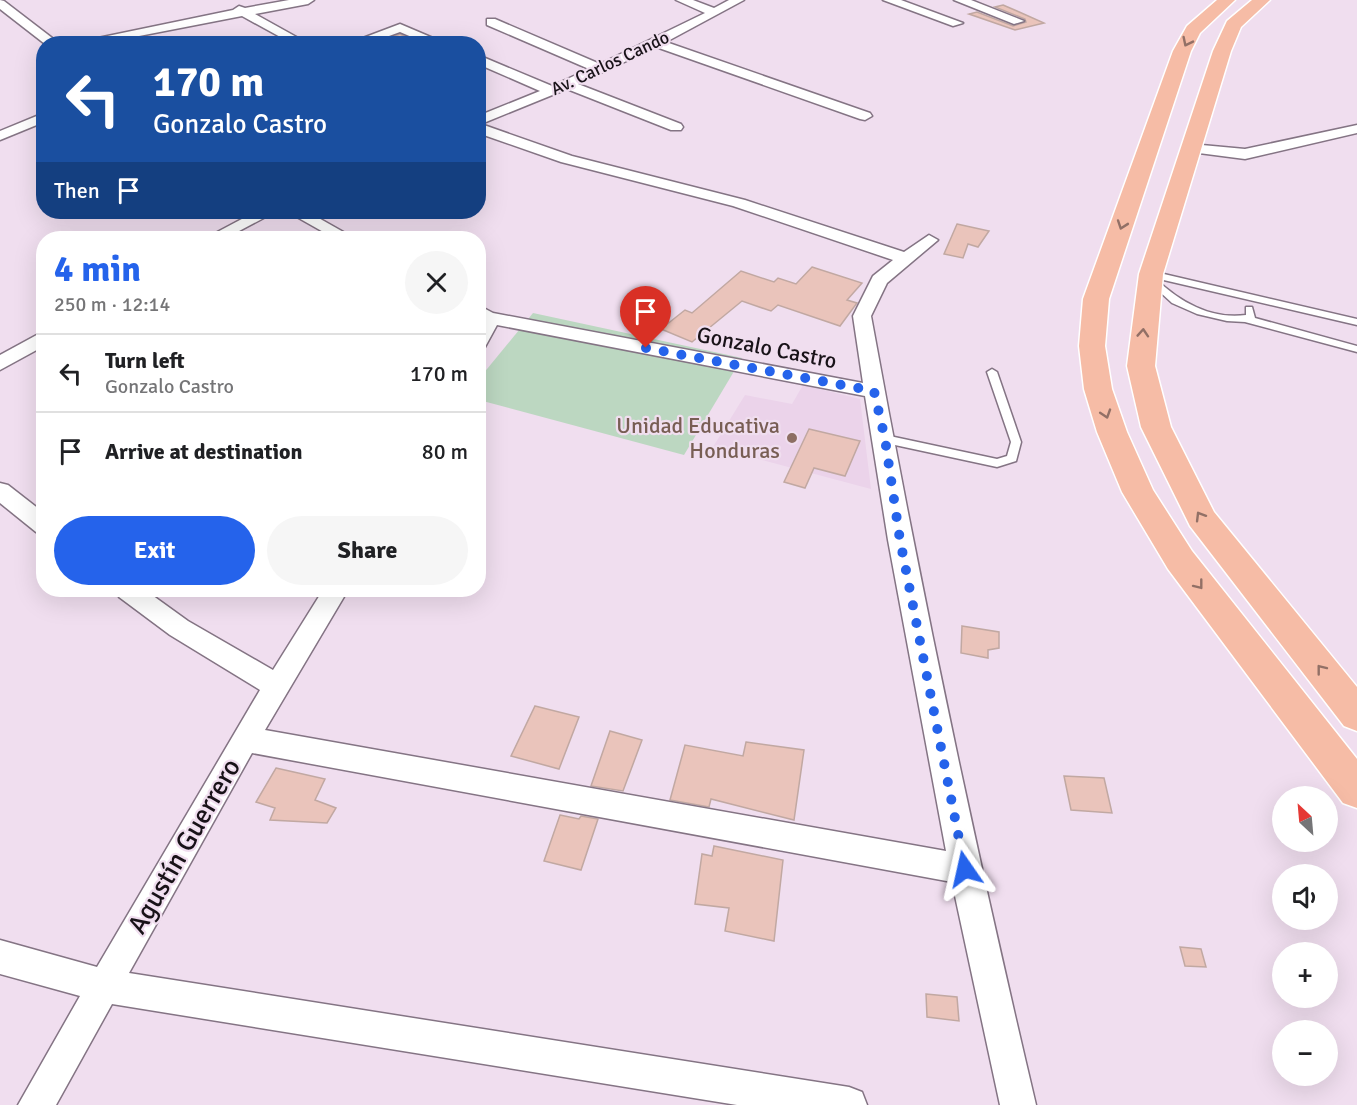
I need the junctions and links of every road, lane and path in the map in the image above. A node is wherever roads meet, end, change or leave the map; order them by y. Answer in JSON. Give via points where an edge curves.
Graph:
{"nodes":[{"id":1,"x":308,"y":0,"type":"edge"},
{"id":2,"x":682,"y":0,"type":"edge"},
{"id":3,"x":738,"y":0,"type":"edge"},
{"id":4,"x":889,"y":0,"type":"edge"},
{"id":5,"x":960,"y":0,"type":"edge"},
{"id":6,"x":1262,"y":0,"type":"edge"},
{"id":7,"x":1223,"y":1,"type":"edge"},
{"id":8,"x":0,"y":3,"type":"edge"},
{"id":9,"x":226,"y":4,"type":"dead end"},
{"id":10,"x":242,"y":11,"type":"junction"},
{"id":11,"x":715,"y":12,"type":"junction"},
{"id":12,"x":1018,"y":21,"type":"dead end"},
{"id":13,"x":491,"y":22,"type":"dead end"},
{"id":14,"x":957,"y":23,"type":"dead end"},
{"id":15,"x":43,"y":36,"type":"edge"},
{"id":16,"x":115,"y":36,"type":"edge"},
{"id":17,"x":288,"y":36,"type":"edge"},
{"id":18,"x":376,"y":36,"type":"edge"},
{"id":19,"x":420,"y":36,"type":"edge"},
{"id":20,"x":655,"y":43,"type":"junction"},
{"id":21,"x":486,"y":62,"type":"edge"},
{"id":22,"x":599,"y":69,"type":"junction"},
{"id":23,"x":566,"y":84,"type":"junction"},
{"id":24,"x":552,"y":91,"type":"junction"},
{"id":25,"x":865,"y":116,"type":"dead end"},
{"id":26,"x":486,"y":118,"type":"edge"},
{"id":27,"x":36,"y":120,"type":"edge"},
{"id":28,"x":676,"y":127,"type":"dead end"},
{"id":29,"x":1357,"y":129,"type":"edge"},
{"id":30,"x":486,"y":132,"type":"edge"},
{"id":31,"x":0,"y":136,"type":"edge"},
{"id":32,"x":1191,"y":148,"type":"junction"},
{"id":33,"x":253,"y":219,"type":"edge"},
{"id":34,"x":309,"y":219,"type":"edge"},
{"id":35,"x":228,"y":231,"type":"edge"},
{"id":36,"x":333,"y":231,"type":"edge"},
{"id":37,"x":929,"y":240,"type":"dead end"},
{"id":38,"x":905,"y":258,"type":"junction"},
{"id":39,"x":1151,"y":276,"type":"junction"},
{"id":40,"x":1249,"y":309,"type":"dead end"},
{"id":41,"x":486,"y":315,"type":"edge"},
{"id":42,"x":1246,"y":320,"type":"junction"},
{"id":43,"x":1357,"y":322,"type":"edge"},
{"id":44,"x":36,"y":342,"type":"edge"},
{"id":45,"x":1357,"y":349,"type":"edge"},
{"id":46,"x":0,"y":364,"type":"edge"},
{"id":47,"x":992,"y":372,"type":"dead end"},
{"id":48,"x":874,"y":391,"type":"junction"},
{"id":49,"x":885,"y":439,"type":"junction"},
{"id":50,"x":0,"y":491,"type":"edge"},
{"id":51,"x":36,"y":520,"type":"edge"},
{"id":52,"x":137,"y":597,"type":"edge"},
{"id":53,"x":332,"y":597,"type":"edge"},
{"id":54,"x":277,"y":686,"type":"junction"},
{"id":55,"x":1357,"y":715,"type":"edge"},
{"id":56,"x":245,"y":739,"type":"junction"},
{"id":57,"x":1357,"y":790,"type":"edge"},
{"id":58,"x":965,"y":869,"type":"junction"},
{"id":59,"x":0,"y":957,"type":"edge"},
{"id":60,"x":105,"y":986,"type":"junction"},
{"id":61,"x":36,"y":1105,"type":"edge"},
{"id":62,"x":849,"y":1105,"type":"edge"},
{"id":63,"x":1018,"y":1105,"type":"edge"}],
"edges":[{"from":1,"to":10,"type":"street"},
{"from":2,"to":11,"type":"street"},
{"from":3,"to":11,"type":"street","name":"Av. Carlos Cando"},
{"from":4,"to":14,"type":"street"},
{"from":5,"to":12,"type":"street"},
{"from":6,"to":32,"type":"highway","via":[[1233,25]]},
{"from":7,"to":57,"type":"highway","one_way":true,"via":[[1192,30],[1182,51],[1096,299],[1092,346],[1098,389],[1138,492],[1180,560]]},
{"from":8,"to":15,"type":"street"},
{"from":9,"to":10,"type":"street"},
{"from":10,"to":16,"type":"street"},
{"from":10,"to":17,"type":"street"},
{"from":11,"to":20,"type":"street","name":"Av. Carlos Cando"},
{"from":13,"to":22,"type":"street"},
{"from":18,"to":19,"type":"street","via":[[400,28]]},
{"from":20,"to":22,"type":"street","name":"Av. Carlos Cando"},
{"from":20,"to":25,"type":"street"},
{"from":21,"to":24,"type":"street"},
{"from":22,"to":23,"type":"street","name":"Av. Carlos Cando"},
{"from":23,"to":24,"type":"street","name":"Av. Carlos Cando"},
{"from":23,"to":28,"type":"street"},
{"from":24,"to":26,"type":"street","name":"Av. Carlos Cando"},
{"from":27,"to":31,"type":"street"},
{"from":29,"to":32,"type":"street","via":[[1245,154]]},
{"from":30,"to":38,"type":"street","via":[[612,173],[714,196]]},
{"from":32,"to":39,"type":"highway"},
{"from":33,"to":35,"type":"street"},
{"from":34,"to":36,"type":"street"},
{"from":37,"to":38,"type":"street"},
{"from":38,"to":48,"type":"street","via":[[879,280],[862,316]]},
{"from":39,"to":42,"type":"lane","via":[[1184,306]]},
{"from":39,"to":43,"type":"lane"},
{"from":55,"to":39,"type":"highway","one_way":true,"via":[[1201,518],[1156,427],[1141,366]]},
{"from":40,"to":42,"type":"lane","via":[[1251,317]]},
{"from":41,"to":48,"type":"street","name":"Gonzalo Castro"},
{"from":42,"to":45,"type":"lane"},
{"from":44,"to":46,"type":"street"},
{"from":47,"to":49,"type":"lane","via":[[1016,442],[1012,458],[997,463]]},
{"from":48,"to":49,"type":"street"},
{"from":49,"to":58,"type":"street","via":[[900,540]]},
{"from":50,"to":51,"type":"street"},
{"from":52,"to":54,"type":"street","via":[[179,628]]},
{"from":53,"to":54,"type":"street","name":"Agustín Guerrero"},
{"from":54,"to":56,"type":"street","name":"Agustín Guerrero"},
{"from":56,"to":58,"type":"street"},
{"from":56,"to":60,"type":"street","name":"Agustín Guerrero"},
{"from":58,"to":63,"type":"street"},
{"from":59,"to":60,"type":"street"},
{"from":60,"to":61,"type":"street","name":"Agustín Guerrero"},
{"from":60,"to":62,"type":"street"}]}
